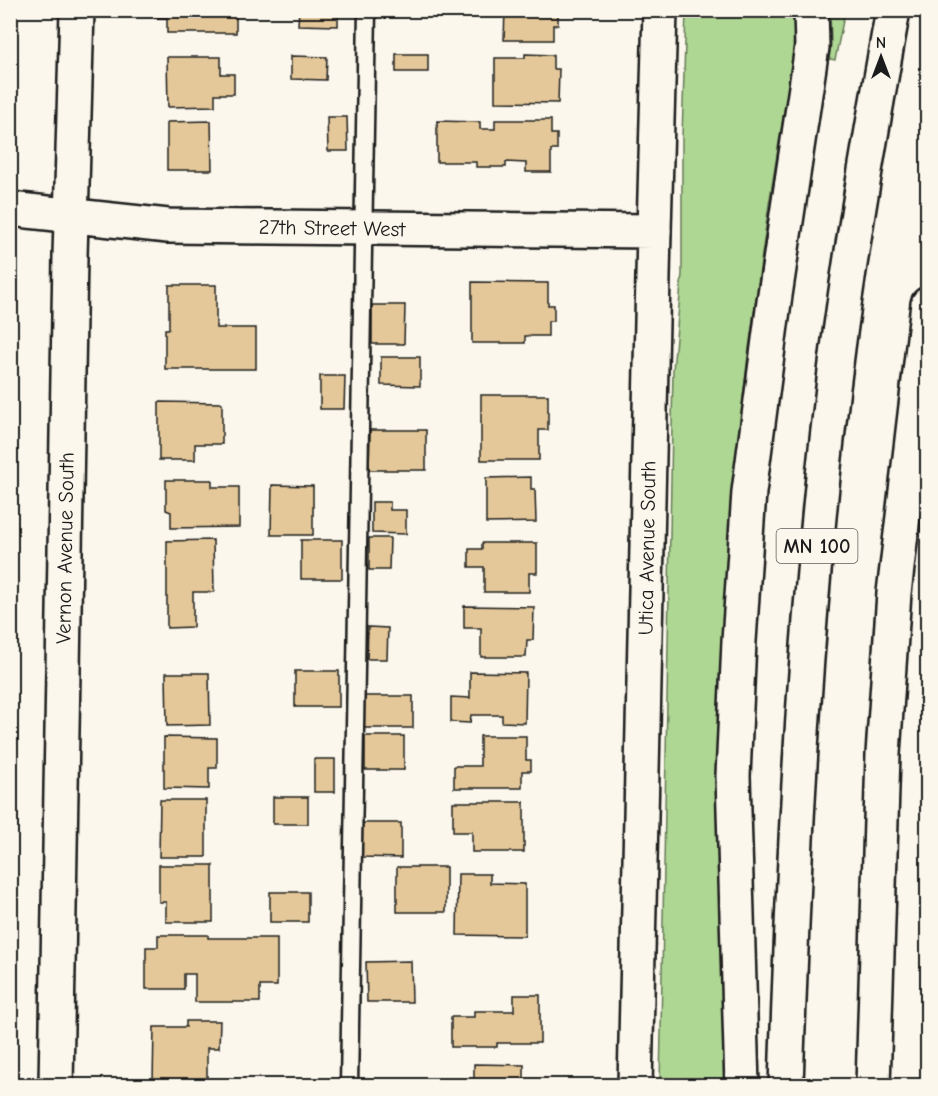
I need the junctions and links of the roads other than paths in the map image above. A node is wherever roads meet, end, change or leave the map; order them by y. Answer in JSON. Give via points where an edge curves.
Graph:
{"nodes":[{"id":1,"x":77,"y":10,"type":"edge"},
{"id":2,"x":367,"y":10,"type":"edge"},
{"id":3,"x":660,"y":10,"type":"edge"},
{"id":4,"x":811,"y":10,"type":"edge"},
{"id":5,"x":893,"y":10,"type":"edge"},
{"id":6,"x":10,"y":209,"type":"edge"},
{"id":7,"x":72,"y":215,"type":"junction"},
{"id":8,"x":363,"y":228,"type":"junction"},
{"id":9,"x":654,"y":231,"type":"junction"},
{"id":10,"x":927,"y":304,"type":"edge"},
{"id":11,"x":56,"y":1086,"type":"edge"},
{"id":12,"x":349,"y":1086,"type":"edge"},
{"id":13,"x":635,"y":1086,"type":"edge"},
{"id":14,"x":742,"y":1086,"type":"edge"},
{"id":15,"x":786,"y":1086,"type":"edge"},
{"id":16,"x":873,"y":1086,"type":"edge"}],
"edges":[{"from":1,"to":7,"type":"main road","name":"Vernon Avenue South"},
{"from":2,"to":8,"type":"lane"},
{"from":3,"to":9,"type":"main road","name":"Utica Avenue South"},
{"from":4,"to":14,"type":"main road","via":[[812,47],[749,492],[739,641],[733,776]]},
{"from":5,"to":15,"type":"main road","number":"MN 100","via":[[838,350],[818,534],[793,888]]},
{"from":6,"to":7,"type":"main road","name":"27th Street West"},
{"from":7,"to":8,"type":"main road","name":"27th Street West","via":[[168,226]]},
{"from":7,"to":11,"type":"main road","name":"Vernon Avenue South"},
{"from":8,"to":9,"type":"main road","name":"27th Street West"},
{"from":8,"to":12,"type":"lane"},
{"from":9,"to":13,"type":"main road","name":"Utica Avenue South"},
{"from":10,"to":16,"type":"main road","via":[[892,627],[883,754]]}]}
